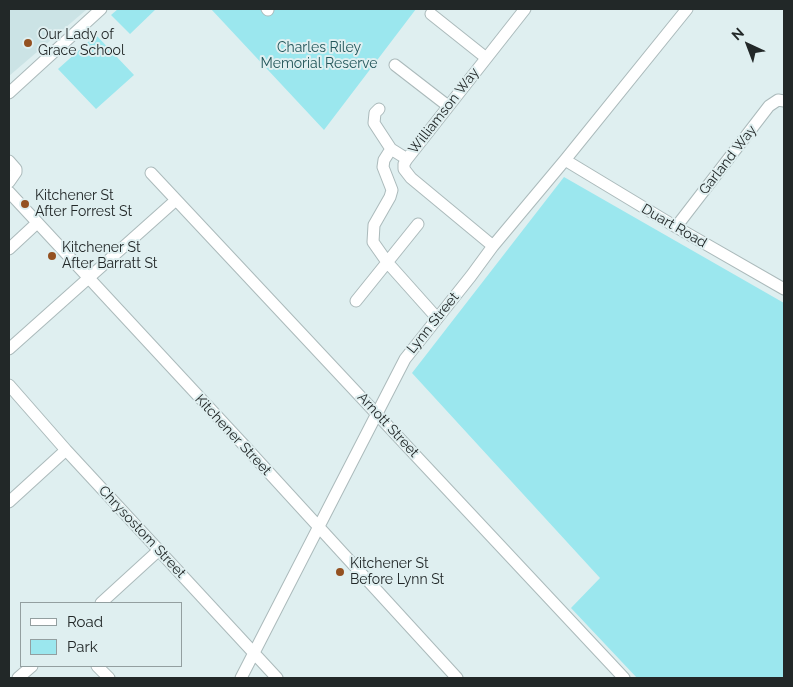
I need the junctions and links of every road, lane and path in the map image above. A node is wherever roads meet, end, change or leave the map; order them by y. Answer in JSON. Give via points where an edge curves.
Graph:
{"nodes":[{"id":1,"x":525,"y":9,"type":"edge"},
{"id":2,"x":687,"y":9,"type":"edge"},
{"id":3,"x":97,"y":12,"type":"edge"},
{"id":4,"x":431,"y":14,"type":"dead end"},
{"id":5,"x":485,"y":57,"type":"junction"},
{"id":6,"x":395,"y":64,"type":"dead end"},
{"id":7,"x":9,"y":94,"type":"edge"},
{"id":8,"x":784,"y":101,"type":"edge"},
{"id":9,"x":448,"y":106,"type":"junction"},
{"id":10,"x":379,"y":109,"type":"dead end"},
{"id":11,"x":391,"y":149,"type":"junction"},
{"id":12,"x":407,"y":159,"type":"junction"},
{"id":13,"x":565,"y":160,"type":"junction"},
{"id":14,"x":9,"y":161,"type":"edge"},
{"id":15,"x":151,"y":173,"type":"dead end"},
{"id":16,"x":9,"y":182,"type":"edge"},
{"id":17,"x":9,"y":192,"type":"edge"},
{"id":18,"x":176,"y":200,"type":"junction"},
{"id":19,"x":9,"y":203,"type":"edge"},
{"id":20,"x":418,"y":224,"type":"dead end"},
{"id":21,"x":35,"y":225,"type":"junction"},
{"id":22,"x":676,"y":227,"type":"junction"},
{"id":23,"x":493,"y":246,"type":"junction"},
{"id":24,"x":9,"y":249,"type":"edge"},
{"id":25,"x":387,"y":262,"type":"junction"},
{"id":26,"x":86,"y":282,"type":"junction"},
{"id":27,"x":784,"y":289,"type":"edge"},
{"id":28,"x":356,"y":301,"type":"dead end"},
{"id":29,"x":437,"y":318,"type":"junction"},
{"id":30,"x":9,"y":349,"type":"edge"},
{"id":31,"x":9,"y":385,"type":"edge"},
{"id":32,"x":376,"y":413,"type":"junction"},
{"id":33,"x":66,"y":450,"type":"junction"},
{"id":34,"x":9,"y":502,"type":"edge"},
{"id":35,"x":317,"y":531,"type":"junction"},
{"id":36,"x":159,"y":550,"type":"junction"},
{"id":37,"x":102,"y":602,"type":"edge"},
{"id":38,"x":253,"y":653,"type":"junction"},
{"id":39,"x":31,"y":667,"type":"edge"},
{"id":40,"x":98,"y":667,"type":"edge"},
{"id":41,"x":618,"y":676,"type":"edge"},
{"id":42,"x":18,"y":678,"type":"edge"},
{"id":43,"x":109,"y":678,"type":"edge"},
{"id":44,"x":241,"y":678,"type":"edge"},
{"id":45,"x":277,"y":678,"type":"edge"},
{"id":46,"x":447,"y":678,"type":"edge"},
{"id":47,"x":457,"y":678,"type":"edge"}],
"edges":[{"from":1,"to":5,"type":"street","name":"Williamson Way"},
{"from":2,"to":13,"type":"street","name":"Lynn Street"},
{"from":3,"to":7,"type":"street"},
{"from":4,"to":5,"type":"street"},
{"from":5,"to":9,"type":"street","name":"Williamson Way"},
{"from":6,"to":9,"type":"street"},
{"from":8,"to":22,"type":"street","name":"Garland Way","via":[[778,100],[769,106]]},
{"from":9,"to":12,"type":"street","name":"Williamson Way"},
{"from":10,"to":11,"type":"street","via":[[374,123]]},
{"from":11,"to":12,"type":"street"},
{"from":11,"to":25,"type":"street","via":[[383,167],[392,190],[377,217],[373,234],[376,248]]},
{"from":12,"to":23,"type":"street","name":"Williamson Way","via":[[404,169],[411,178]]},
{"from":13,"to":22,"type":"street","name":"Duart Road"},
{"from":13,"to":23,"type":"street","name":"Lynn Street"},
{"from":14,"to":16,"type":"street","via":[[16,172]]},
{"from":15,"to":18,"type":"street","name":"Arnott Street"},
{"from":17,"to":21,"type":"street","name":"Kitchener Street"},
{"from":18,"to":26,"type":"street"},
{"from":18,"to":32,"type":"street","name":"Arnott Street"},
{"from":19,"to":21,"type":"street","name":"Kitchener Street"},
{"from":20,"to":25,"type":"street"},
{"from":21,"to":24,"type":"street"},
{"from":21,"to":26,"type":"street","name":"Kitchener Street"},
{"from":22,"to":27,"type":"street","name":"Duart Road"},
{"from":23,"to":29,"type":"street","name":"Lynn Street"},
{"from":25,"to":28,"type":"street"},
{"from":25,"to":29,"type":"street"},
{"from":26,"to":30,"type":"street"},
{"from":26,"to":35,"type":"street","name":"Kitchener Street"},
{"from":29,"to":32,"type":"street","name":"Lynn Street","via":[[404,359]]},
{"from":31,"to":33,"type":"street","name":"Chrysostom Street"},
{"from":32,"to":35,"type":"street","name":"Lynn Street"},
{"from":32,"to":41,"type":"street","name":"Arnott Street"},
{"from":33,"to":34,"type":"street"},
{"from":33,"to":36,"type":"street","name":"Chrysostom Street"},
{"from":35,"to":38,"type":"street","name":"Lynn Street"},
{"from":35,"to":46,"type":"street","name":"Kitchener Street"},
{"from":35,"to":47,"type":"street","name":"Kitchener Street"},
{"from":36,"to":37,"type":"street"},
{"from":36,"to":38,"type":"street","name":"Chrysostom Street"},
{"from":38,"to":44,"type":"street","name":"Lynn Street"},
{"from":38,"to":45,"type":"street","name":"Chrysostom Street"},
{"from":39,"to":42,"type":"street"},
{"from":40,"to":43,"type":"street"}]}
